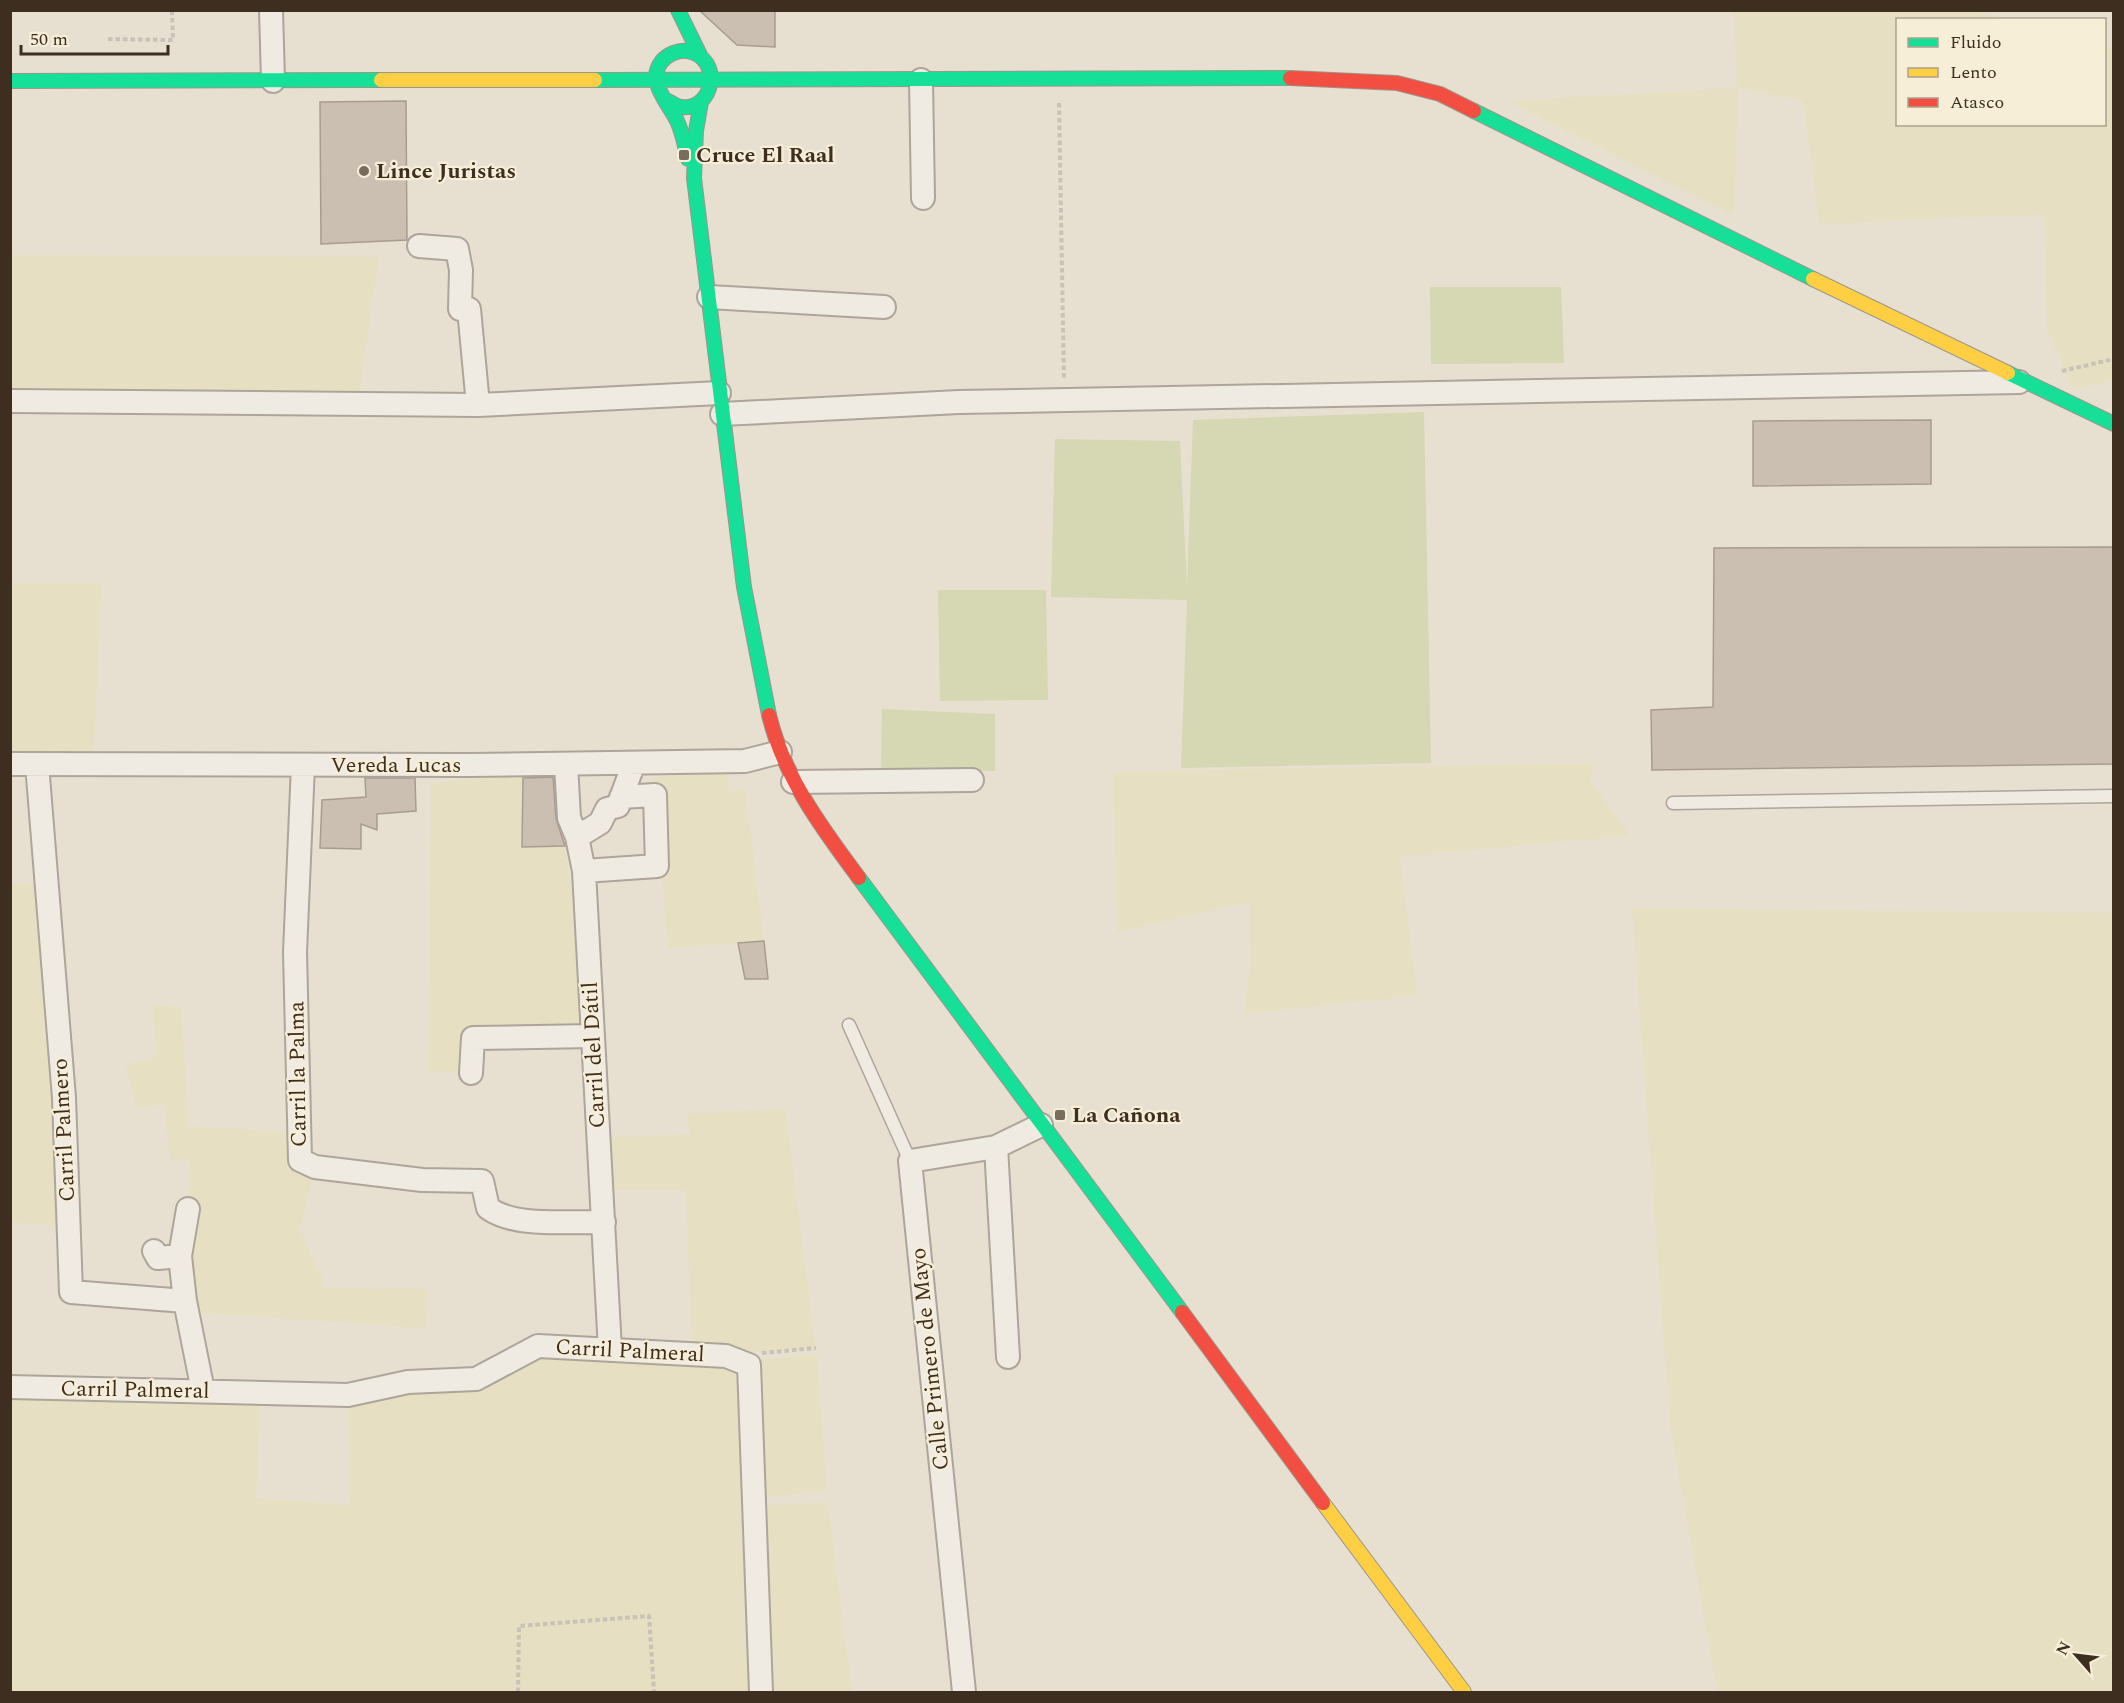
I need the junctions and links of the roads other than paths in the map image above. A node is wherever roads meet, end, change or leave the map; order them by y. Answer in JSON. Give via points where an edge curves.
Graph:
{"nodes":[{"id":1,"x":271,"y":10,"type":"edge"},
{"id":2,"x":670,"y":10,"type":"edge"},
{"id":3,"x":678,"y":10,"type":"edge"},
{"id":4,"x":700,"y":55,"type":"junction"},
{"id":5,"x":667,"y":56,"type":"junction"},
{"id":6,"x":656,"y":80,"type":"junction"},
{"id":7,"x":712,"y":80,"type":"junction"},
{"id":8,"x":921,"y":80,"type":"junction"},
{"id":9,"x":10,"y":81,"type":"edge"},
{"id":10,"x":273,"y":81,"type":"junction"},
{"id":11,"x":664,"y":99,"type":"junction"},
{"id":12,"x":701,"y":102,"type":"junction"},
{"id":13,"x":694,"y":178,"type":"junction"},
{"id":14,"x":923,"y":198,"type":"dead end"},
{"id":15,"x":419,"y":246,"type":"dead end"},
{"id":16,"x":709,"y":297,"type":"junction"},
{"id":17,"x":884,"y":307,"type":"dead end"},
{"id":18,"x":2027,"y":382,"type":"junction"},
{"id":19,"x":10,"y":401,"type":"edge"},
{"id":20,"x":721,"y":403,"type":"junction"},
{"id":21,"x":478,"y":405,"type":"junction"},
{"id":22,"x":2114,"y":424,"type":"edge"},
{"id":23,"x":780,"y":752,"type":"junction"},
{"id":24,"x":634,"y":762,"type":"junction"},
{"id":25,"x":10,"y":764,"type":"edge"},
{"id":26,"x":37,"y":764,"type":"junction"},
{"id":27,"x":566,"y":764,"type":"junction"},
{"id":28,"x":303,"y":765,"type":"junction"},
{"id":29,"x":972,"y":780,"type":"dead end"},
{"id":30,"x":793,"y":782,"type":"junction"},
{"id":31,"x":2114,"y":796,"type":"edge"},
{"id":32,"x":621,"y":797,"type":"junction"},
{"id":33,"x":1673,"y":803,"type":"dead end"},
{"id":34,"x":576,"y":837,"type":"junction"},
{"id":35,"x":584,"y":871,"type":"junction"},
{"id":36,"x":849,"y":1025,"type":"dead end"},
{"id":37,"x":593,"y":1036,"type":"junction"},
{"id":38,"x":471,"y":1073,"type":"dead end"},
{"id":39,"x":1041,"y":1125,"type":"junction"},
{"id":40,"x":996,"y":1147,"type":"junction"},
{"id":41,"x":910,"y":1161,"type":"junction"},
{"id":42,"x":188,"y":1209,"type":"dead end"},
{"id":43,"x":603,"y":1222,"type":"junction"},
{"id":44,"x":154,"y":1251,"type":"dead end"},
{"id":45,"x":180,"y":1256,"type":"junction"},
{"id":46,"x":185,"y":1301,"type":"junction"},
{"id":47,"x":610,"y":1350,"type":"junction"},
{"id":48,"x":1008,"y":1357,"type":"dead end"},
{"id":49,"x":10,"y":1387,"type":"edge"},
{"id":50,"x":203,"y":1391,"type":"junction"},
{"id":51,"x":761,"y":1692,"type":"edge"},
{"id":52,"x":964,"y":1692,"type":"edge"},
{"id":53,"x":1464,"y":1692,"type":"edge"}],
"edges":[{"from":1,"to":10,"type":"street"},
{"from":2,"to":5,"type":"main road"},
{"from":3,"to":4,"type":"main road"},
{"from":4,"to":5,"type":"main road","via":[[683,50]]},
{"from":4,"to":7,"type":"main road","via":[[707,62]]},
{"from":5,"to":6,"type":"main road","via":[[658,67]]},
{"from":6,"to":7,"type":"main road"},
{"from":6,"to":10,"type":"main road"},
{"from":6,"to":11,"type":"main road"},
{"from":7,"to":8,"type":"main road"},
{"from":7,"to":12,"type":"main road"},
{"from":8,"to":14,"type":"street"},
{"from":8,"to":18,"type":"main road","via":[[1315,78],[1397,83],[1440,94],[1643,197]]},
{"from":9,"to":10,"type":"main road"},
{"from":11,"to":12,"type":"main road","via":[[678,107]]},
{"from":11,"to":13,"type":"main road","via":[[678,124]]},
{"from":12,"to":13,"type":"main road"},
{"from":13,"to":16,"type":"main road"},
{"from":15,"to":21,"type":"street","via":[[457,249],[460,309],[469,309]]},
{"from":16,"to":17,"type":"street"},
{"from":16,"to":20,"type":"main road"},
{"from":18,"to":20,"type":"street","via":[[1064,401]]},
{"from":18,"to":22,"type":"main road"},
{"from":19,"to":21,"type":"street"},
{"from":20,"to":21,"type":"street"},
{"from":20,"to":23,"type":"main road","via":[[744,587],[760,677]]},
{"from":23,"to":24,"type":"street","name":"Vereda Lucas","via":[[745,761]]},
{"from":23,"to":30,"type":"main road"},
{"from":24,"to":27,"type":"street","name":"Vereda Lucas"},
{"from":24,"to":32,"type":"street"},
{"from":25,"to":26,"type":"street","name":"Vereda Lucas"},
{"from":26,"to":28,"type":"street","name":"Vereda Lucas"},
{"from":26,"to":46,"type":"street","name":"Carril Palmero","via":[[64,1098],[71,1292]]},
{"from":27,"to":28,"type":"street","name":"Vereda Lucas"},
{"from":27,"to":34,"type":"street","name":"Carril del Dátil","via":[[568,818]]},
{"from":28,"to":43,"type":"street","name":"Carril la Palma","via":[[296,952],[300,1160],[315,1167],[422,1180],[482,1181],[488,1208],[497,1215],[518,1220]]},
{"from":29,"to":30,"type":"street"},
{"from":30,"to":39,"type":"main road","via":[[831,840]]},
{"from":31,"to":33,"type":"lane"},
{"from":32,"to":34,"type":"street","via":[[618,806],[607,809],[600,823]]},
{"from":32,"to":35,"type":"street","via":[[655,795],[657,866]]},
{"from":34,"to":35,"type":"street","name":"Carril del Dátil"},
{"from":35,"to":37,"type":"street","name":"Carril del Dátil"},
{"from":36,"to":41,"type":"lane"},
{"from":37,"to":38,"type":"street","via":[[473,1038]]},
{"from":37,"to":43,"type":"street","name":"Carril del Dátil"},
{"from":39,"to":40,"type":"street"},
{"from":39,"to":53,"type":"main road"},
{"from":40,"to":41,"type":"street"},
{"from":40,"to":48,"type":"street"},
{"from":41,"to":52,"type":"street","name":"Calle Primero de Mayo"},
{"from":42,"to":45,"type":"street"},
{"from":43,"to":47,"type":"street","name":"Carril del Dátil"},
{"from":44,"to":45,"type":"street","via":[[158,1258]]},
{"from":45,"to":46,"type":"street"},
{"from":46,"to":50,"type":"street"},
{"from":47,"to":50,"type":"street","name":"Carril Palmeral","via":[[538,1346],[476,1379],[408,1382],[348,1395]]},
{"from":47,"to":51,"type":"street","name":"Carril Palmeral","via":[[726,1356],[749,1365]]},
{"from":49,"to":50,"type":"street","name":"Carril Palmeral"}]}
